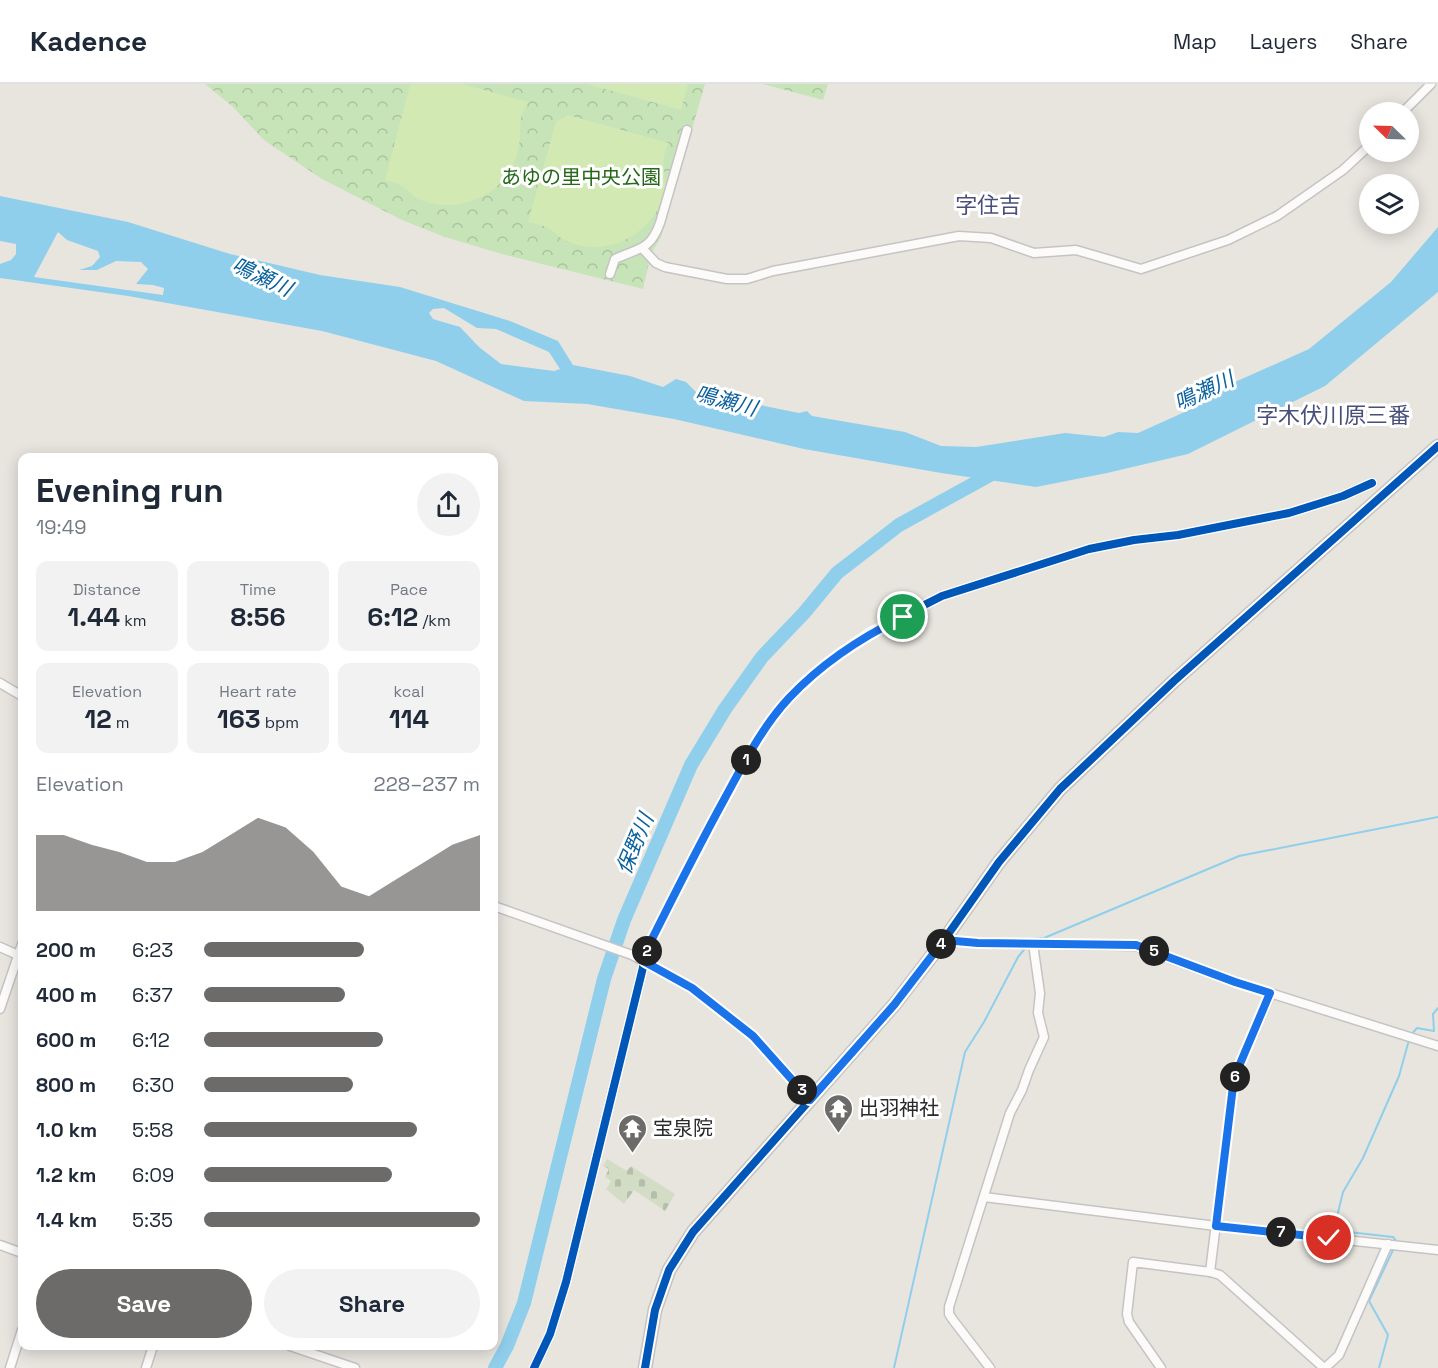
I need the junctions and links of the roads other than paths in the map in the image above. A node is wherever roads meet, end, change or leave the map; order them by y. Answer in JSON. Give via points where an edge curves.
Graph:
{"nodes":[{"id":1,"x":1431,"y":84,"type":"edge"},
{"id":2,"x":1413,"y":102,"type":"edge"},
{"id":3,"x":687,"y":130,"type":"dead end"},
{"id":4,"x":1359,"y":155,"type":"edge"},
{"id":5,"x":643,"y":249,"type":"junction"},
{"id":6,"x":610,"y":274,"type":"dead end"},
{"id":7,"x":1438,"y":446,"type":"edge"},
{"id":8,"x":1372,"y":483,"type":"dead end"},
{"id":9,"x":0,"y":683,"type":"edge"},
{"id":10,"x":18,"y":694,"type":"edge"},
{"id":11,"x":498,"y":907,"type":"edge"},
{"id":12,"x":944,"y":940,"type":"junction"},
{"id":13,"x":1030,"y":944,"type":"junction"},
{"id":14,"x":0,"y":947,"type":"edge"},
{"id":15,"x":18,"y":955,"type":"joint"},
{"id":16,"x":645,"y":962,"type":"junction"},
{"id":17,"x":1271,"y":993,"type":"junction"},
{"id":18,"x":0,"y":1010,"type":"edge"},
{"id":19,"x":1438,"y":1046,"type":"edge"},
{"id":20,"x":810,"y":1100,"type":"junction"},
{"id":21,"x":984,"y":1197,"type":"junction"},
{"id":22,"x":1216,"y":1226,"type":"junction"},
{"id":23,"x":1390,"y":1244,"type":"junction"},
{"id":24,"x":0,"y":1245,"type":"edge"},
{"id":25,"x":1438,"y":1250,"type":"edge"},
{"id":26,"x":18,"y":1252,"type":"edge"},
{"id":27,"x":1210,"y":1272,"type":"junction"},
{"id":28,"x":18,"y":1343,"type":"edge"},
{"id":29,"x":152,"y":1350,"type":"edge"},
{"id":30,"x":302,"y":1350,"type":"edge"},
{"id":31,"x":10,"y":1368,"type":"edge"},
{"id":32,"x":146,"y":1368,"type":"edge"},
{"id":33,"x":355,"y":1368,"type":"edge"},
{"id":34,"x":534,"y":1368,"type":"edge"},
{"id":35,"x":645,"y":1368,"type":"edge"},
{"id":36,"x":990,"y":1368,"type":"edge"},
{"id":37,"x":1161,"y":1368,"type":"edge"},
{"id":38,"x":1325,"y":1368,"type":"edge"}],
"edges":[{"from":1,"to":2,"type":"street"},
{"from":3,"to":5,"type":"street","via":[[658,229]]},
{"from":4,"to":5,"type":"street","via":[[1277,216],[1228,240],[1141,269],[1076,250],[1034,253],[991,238],[959,236],[737,280],[665,267]]},
{"from":5,"to":6,"type":"street","via":[[615,259]]},
{"from":7,"to":12,"type":"street","via":[[1188,668],[1060,789],[999,862]]},
{"from":8,"to":16,"type":"street","via":[[1289,513],[1089,549],[942,596],[869,633],[833,658],[788,699],[758,738],[648,947]]},
{"from":9,"to":10,"type":"street"},
{"from":11,"to":16,"type":"street"},
{"from":12,"to":13,"type":"street"},
{"from":12,"to":20,"type":"street","via":[[894,1005]]},
{"from":13,"to":17,"type":"street","via":[[1136,945]]},
{"from":13,"to":21,"type":"street","via":[[1044,1037],[1010,1113]]},
{"from":14,"to":15,"type":"street"},
{"from":15,"to":18,"type":"street"},
{"from":16,"to":20,"type":"street","via":[[692,988],[747,1031]]},
{"from":16,"to":34,"type":"street","via":[[566,1282],[550,1334]]},
{"from":17,"to":19,"type":"street"},
{"from":17,"to":22,"type":"street","via":[[1234,1078]]},
{"from":20,"to":35,"type":"street","via":[[693,1232],[669,1270],[655,1310]]},
{"from":21,"to":22,"type":"street"},
{"from":21,"to":36,"type":"street","via":[[949,1307],[953,1320]]},
{"from":22,"to":23,"type":"street"},
{"from":22,"to":27,"type":"street"},
{"from":23,"to":25,"type":"street"},
{"from":23,"to":38,"type":"street","via":[[1339,1355]]},
{"from":24,"to":26,"type":"street"},
{"from":27,"to":37,"type":"street","via":[[1133,1262],[1129,1322]]},
{"from":27,"to":38,"type":"street","via":[[1228,1281]]},
{"from":28,"to":31,"type":"street"},
{"from":29,"to":32,"type":"street"},
{"from":30,"to":33,"type":"street"}]}
